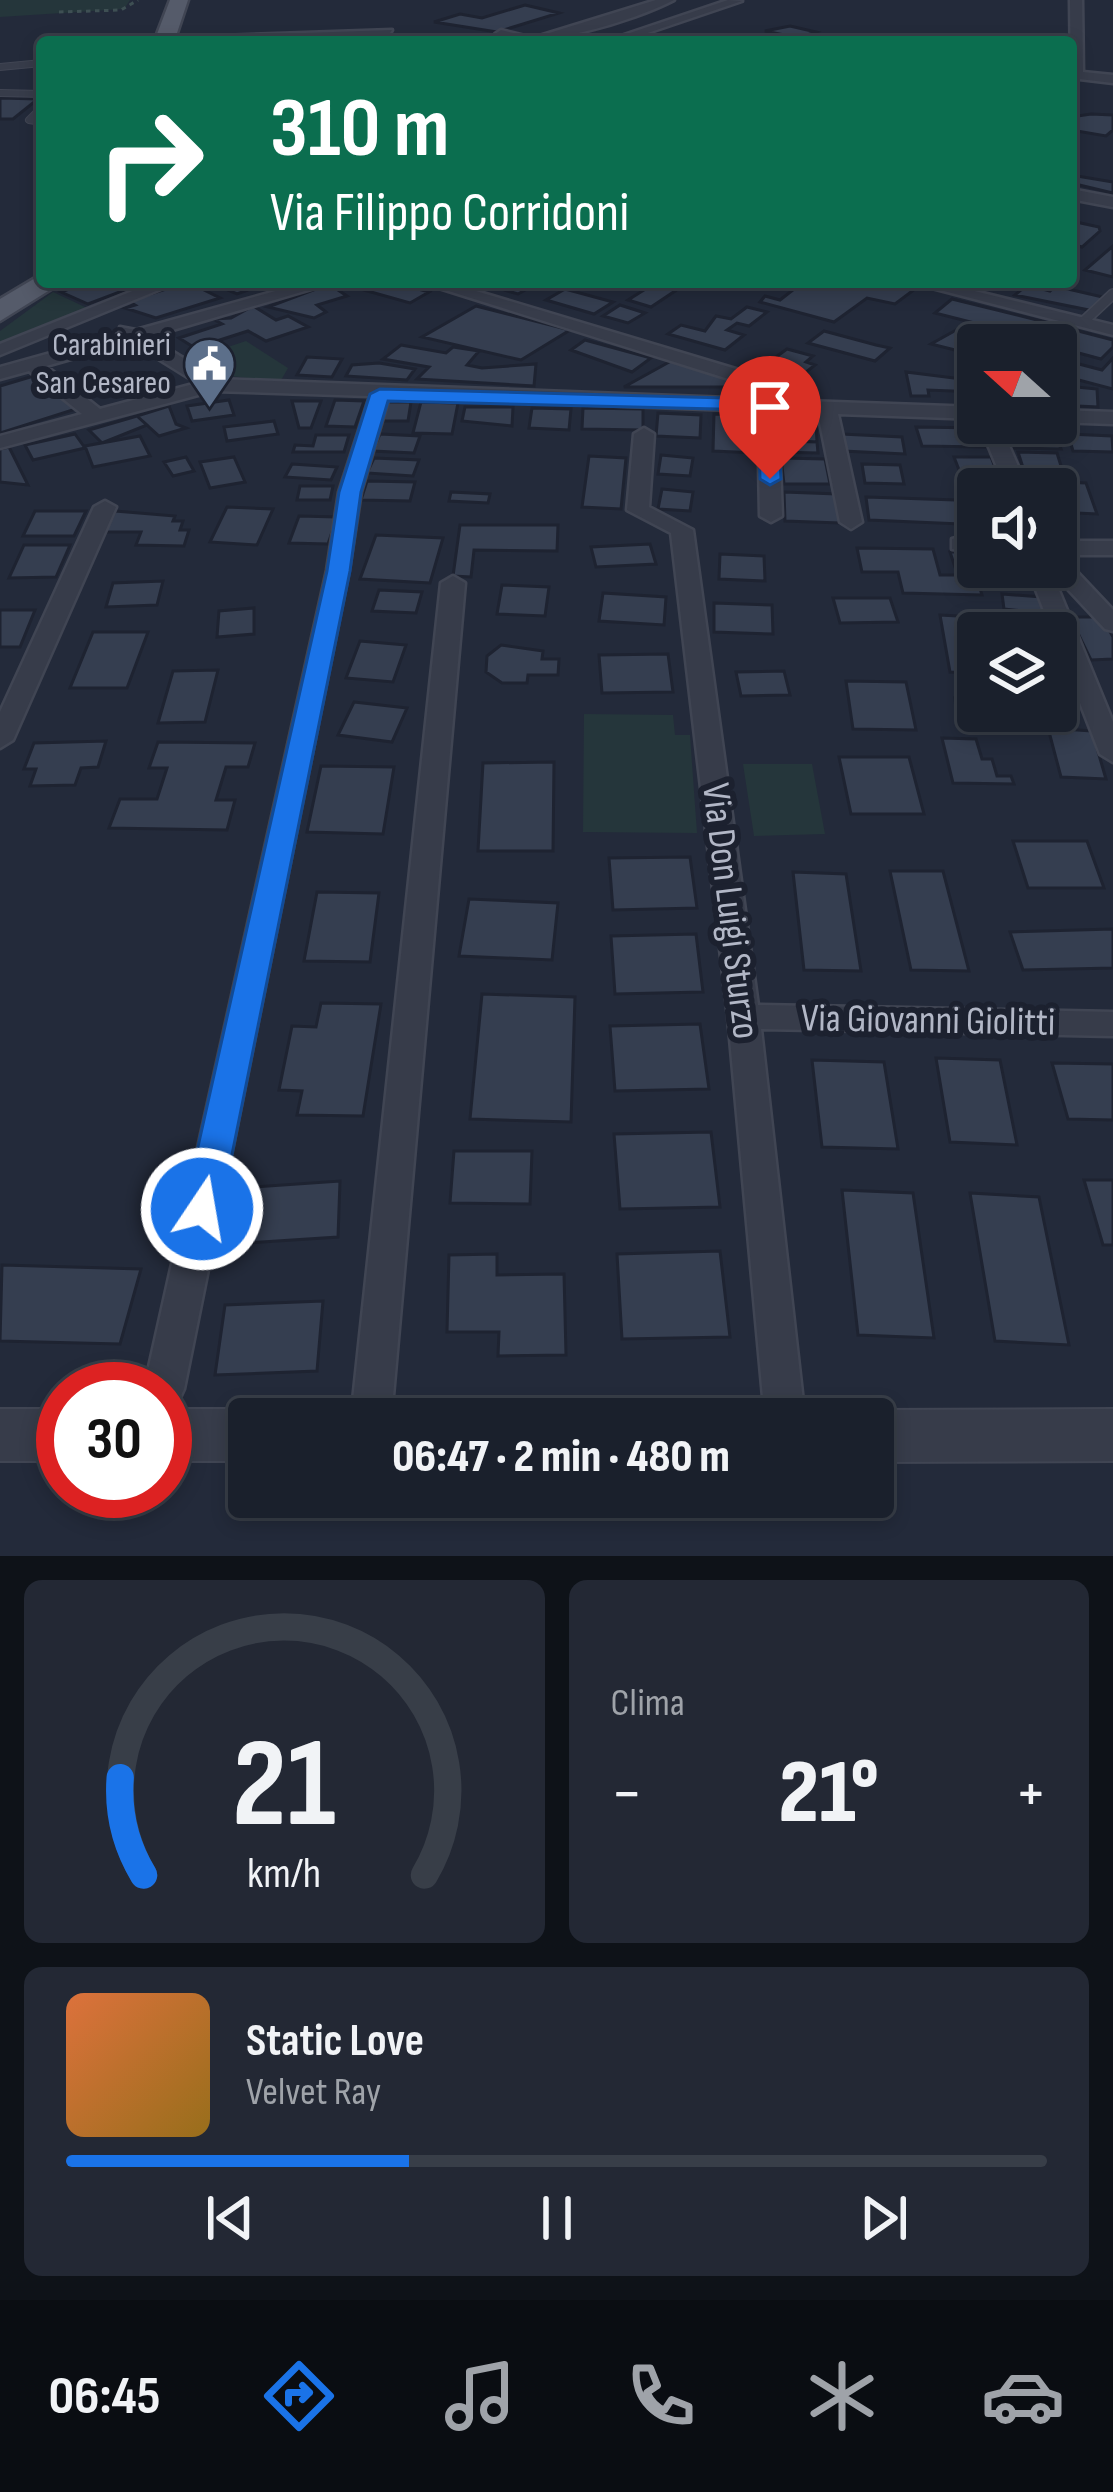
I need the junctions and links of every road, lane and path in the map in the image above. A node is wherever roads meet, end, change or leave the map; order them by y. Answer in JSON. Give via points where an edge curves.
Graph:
{"nodes":[{"id":1,"x":138,"y":0,"type":"edge"},
{"id":2,"x":179,"y":0,"type":"edge"},
{"id":3,"x":668,"y":0,"type":"edge"},
{"id":4,"x":1076,"y":0,"type":"edge"},
{"id":5,"x":736,"y":1,"type":"edge"},
{"id":6,"x":59,"y":12,"type":"dead end"},
{"id":7,"x":388,"y":32,"type":"dead end"},
{"id":8,"x":501,"y":34,"type":"dead end"},
{"id":9,"x":166,"y":36,"type":"edge"},
{"id":10,"x":336,"y":36,"type":"edge"},
{"id":11,"x":509,"y":36,"type":"edge"},
{"id":12,"x":553,"y":36,"type":"edge"},
{"id":13,"x":628,"y":36,"type":"edge"},
{"id":14,"x":36,"y":64,"type":"edge"},
{"id":15,"x":0,"y":67,"type":"edge"},
{"id":16,"x":1077,"y":69,"type":"edge"},
{"id":17,"x":1077,"y":75,"type":"edge"},
{"id":18,"x":1113,"y":79,"type":"edge"},
{"id":19,"x":0,"y":93,"type":"edge"},
{"id":20,"x":36,"y":94,"type":"edge"},
{"id":21,"x":1077,"y":195,"type":"edge"},
{"id":22,"x":1113,"y":202,"type":"edge"},
{"id":23,"x":36,"y":287,"type":"edge"},
{"id":24,"x":155,"y":288,"type":"edge"},
{"id":25,"x":305,"y":288,"type":"edge"},
{"id":26,"x":449,"y":288,"type":"edge"},
{"id":27,"x":942,"y":288,"type":"edge"},
{"id":28,"x":1113,"y":294,"type":"edge"},
{"id":29,"x":0,"y":312,"type":"edge"},
{"id":30,"x":89,"y":314,"type":"junction"},
{"id":31,"x":1083,"y":322,"type":"junction"},
{"id":32,"x":1113,"y":330,"type":"edge"},
{"id":33,"x":137,"y":335,"type":"junction"},
{"id":34,"x":0,"y":348,"type":"edge"},
{"id":35,"x":33,"y":364,"type":"junction"},
{"id":36,"x":0,"y":374,"type":"edge"},
{"id":37,"x":213,"y":385,"type":"junction"},
{"id":38,"x":380,"y":394,"type":"junction"},
{"id":39,"x":768,"y":404,"type":"junction"},
{"id":40,"x":826,"y":407,"type":"junction"},
{"id":41,"x":957,"y":412,"type":"edge"},
{"id":42,"x":97,"y":417,"type":"junction"},
{"id":43,"x":1077,"y":417,"type":"edge"},
{"id":44,"x":1113,"y":418,"type":"edge"},
{"id":45,"x":644,"y":434,"type":"dead end"},
{"id":46,"x":0,"y":442,"type":"edge"},
{"id":47,"x":105,"y":507,"type":"dead end"},
{"id":48,"x":771,"y":516,"type":"dead end"},
{"id":49,"x":850,"y":522,"type":"dead end"},
{"id":50,"x":1077,"y":548,"type":"edge"},
{"id":51,"x":1113,"y":548,"type":"edge"},
{"id":52,"x":453,"y":583,"type":"dead end"},
{"id":53,"x":1077,"y":585,"type":"edge"},
{"id":54,"x":1046,"y":588,"type":"edge"},
{"id":55,"x":1113,"y":624,"type":"edge"},
{"id":56,"x":0,"y":740,"type":"edge"},
{"id":57,"x":1113,"y":754,"type":"edge"},
{"id":58,"x":744,"y":1017,"type":"junction"},
{"id":59,"x":1113,"y":1024,"type":"edge"},
{"id":60,"x":170,"y":1362,"type":"edge"},
{"id":61,"x":373,"y":1398,"type":"edge"},
{"id":62,"x":783,"y":1398,"type":"edge"},
{"id":63,"x":0,"y":1435,"type":"edge"},
{"id":64,"x":36,"y":1435,"type":"edge"},
{"id":65,"x":192,"y":1435,"type":"edge"},
{"id":66,"x":228,"y":1435,"type":"edge"},
{"id":67,"x":1113,"y":1435,"type":"edge"},
{"id":68,"x":894,"y":1436,"type":"edge"}],
"edges":[{"from":1,"to":6,"type":"path","via":[[121,10]]},
{"from":2,"to":9,"type":"main road"},
{"from":3,"to":12,"type":"street"},
{"from":4,"to":16,"type":"street"},
{"from":5,"to":13,"type":"street"},
{"from":7,"to":10,"type":"street"},
{"from":8,"to":11,"type":"street"},
{"from":14,"to":15,"type":"lane"},
{"from":17,"to":18,"type":"street"},
{"from":19,"to":20,"type":"lane"},
{"from":21,"to":22,"type":"street"},
{"from":23,"to":29,"type":"main road"},
{"from":24,"to":30,"type":"street"},
{"from":25,"to":33,"type":"street"},
{"from":26,"to":39,"type":"street","via":[[743,374],[762,385]]},
{"from":27,"to":31,"type":"street"},
{"from":28,"to":31,"type":"lane"},
{"from":30,"to":33,"type":"street"},
{"from":30,"to":34,"type":"street"},
{"from":31,"to":32,"type":"street"},
{"from":33,"to":35,"type":"street"},
{"from":33,"to":37,"type":"street"},
{"from":35,"to":36,"type":"street"},
{"from":35,"to":42,"type":"street"},
{"from":37,"to":38,"type":"street"},
{"from":37,"to":42,"type":"street"},
{"from":38,"to":39,"type":"street"},
{"from":38,"to":60,"type":"street","via":[[350,492]]},
{"from":39,"to":40,"type":"street"},
{"from":39,"to":48,"type":"street"},
{"from":40,"to":41,"type":"street"},
{"from":40,"to":49,"type":"street"},
{"from":42,"to":46,"type":"street"},
{"from":43,"to":44,"type":"street"},
{"from":45,"to":58,"type":"street","name":"Via Don Luigi Sturzo","via":[[638,510],[682,530]]},
{"from":47,"to":56,"type":"street"},
{"from":50,"to":51,"type":"street"},
{"from":52,"to":61,"type":"street"},
{"from":53,"to":55,"type":"street"},
{"from":54,"to":57,"type":"street"},
{"from":58,"to":59,"type":"street","name":"Via Giovanni Giolitti"},
{"from":58,"to":62,"type":"street","name":"Via Don Luigi Sturzo"},
{"from":63,"to":64,"type":"street"},
{"from":65,"to":66,"type":"street"},
{"from":67,"to":68,"type":"street"}]}
